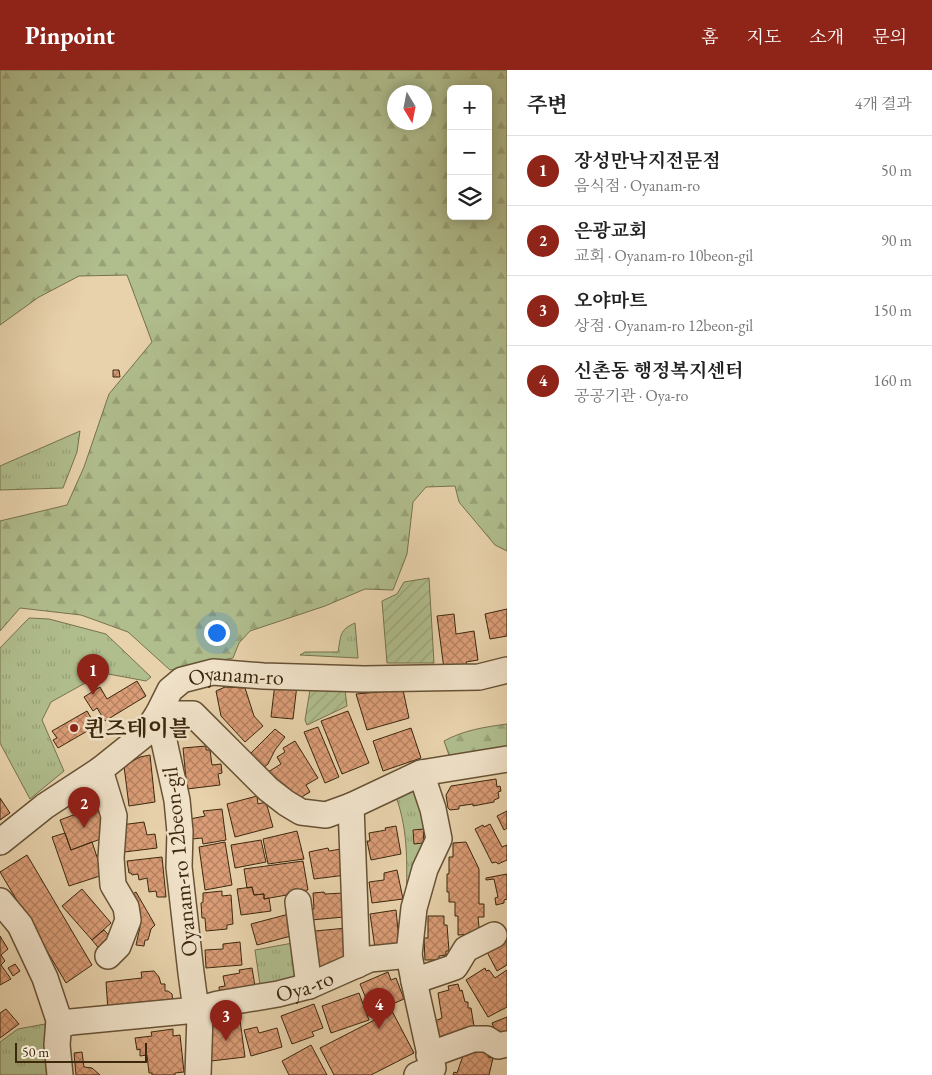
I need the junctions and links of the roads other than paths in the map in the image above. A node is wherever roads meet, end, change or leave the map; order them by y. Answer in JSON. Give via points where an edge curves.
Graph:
{"nodes":[{"id":1,"x":507,"y":670,"type":"edge"},
{"id":2,"x":158,"y":714,"type":"junction"},
{"id":3,"x":507,"y":760,"type":"edge"},
{"id":4,"x":100,"y":770,"type":"junction"},
{"id":5,"x":420,"y":773,"type":"junction"},
{"id":6,"x":351,"y":806,"type":"junction"},
{"id":7,"x":0,"y":842,"type":"edge"},
{"id":8,"x":0,"y":901,"type":"edge"},
{"id":9,"x":298,"y":902,"type":"dead end"},
{"id":10,"x":494,"y":935,"type":"dead end"},
{"id":11,"x":409,"y":955,"type":"junction"},
{"id":12,"x":108,"y":956,"type":"dead end"},
{"id":13,"x":357,"y":965,"type":"junction"},
{"id":14,"x":414,"y":981,"type":"junction"},
{"id":15,"x":309,"y":986,"type":"junction"},
{"id":16,"x":196,"y":1010,"type":"junction"},
{"id":17,"x":59,"y":1025,"type":"junction"},
{"id":18,"x":507,"y":1044,"type":"edge"},
{"id":19,"x":423,"y":1070,"type":"edge"},
{"id":20,"x":60,"y":1075,"type":"edge"},
{"id":21,"x":198,"y":1075,"type":"edge"}],
"edges":[{"from":1,"to":2,"type":"street","name":"Oyanam-ro","via":[[479,677],[373,679],[213,672],[182,680],[170,690]]},
{"from":2,"to":4,"type":"street","name":"Oyanam-ro","via":[[145,734]]},
{"from":2,"to":6,"type":"street","via":[[193,714],[268,788],[301,812],[326,815]]},
{"from":2,"to":16,"type":"street","name":"Oyanam-ro 12beon-gil","via":[[177,800],[179,867]]},
{"from":3,"to":5,"type":"street"},
{"from":4,"to":7,"type":"street","name":"Oyanam-ro","via":[[45,806]]},
{"from":4,"to":12,"type":"street","via":[[114,816],[112,885],[126,907],[128,920],[118,946]]},
{"from":5,"to":6,"type":"street"},
{"from":5,"to":11,"type":"street","via":[[440,839],[425,869],[414,908]]},
{"from":6,"to":13,"type":"street"},
{"from":8,"to":17,"type":"street","via":[[20,925],[33,952],[45,978]]},
{"from":9,"to":15,"type":"street"},
{"from":10,"to":14,"type":"street","via":[[466,950],[455,967]]},
{"from":11,"to":13,"type":"street","name":"Oya-ro","via":[[370,959]]},
{"from":11,"to":14,"type":"street"},
{"from":13,"to":15,"type":"street","name":"Oya-ro"},
{"from":14,"to":19,"type":"street"},
{"from":15,"to":16,"type":"street","name":"Oya-ro"},
{"from":16,"to":17,"type":"street"},
{"from":16,"to":21,"type":"street","name":"Oyanam-ro 12beon-gil","via":[[200,1015]]},
{"from":17,"to":20,"type":"street"},
{"from":18,"to":19,"type":"street","via":[[498,1046],[487,1039],[473,1039]]}]}
